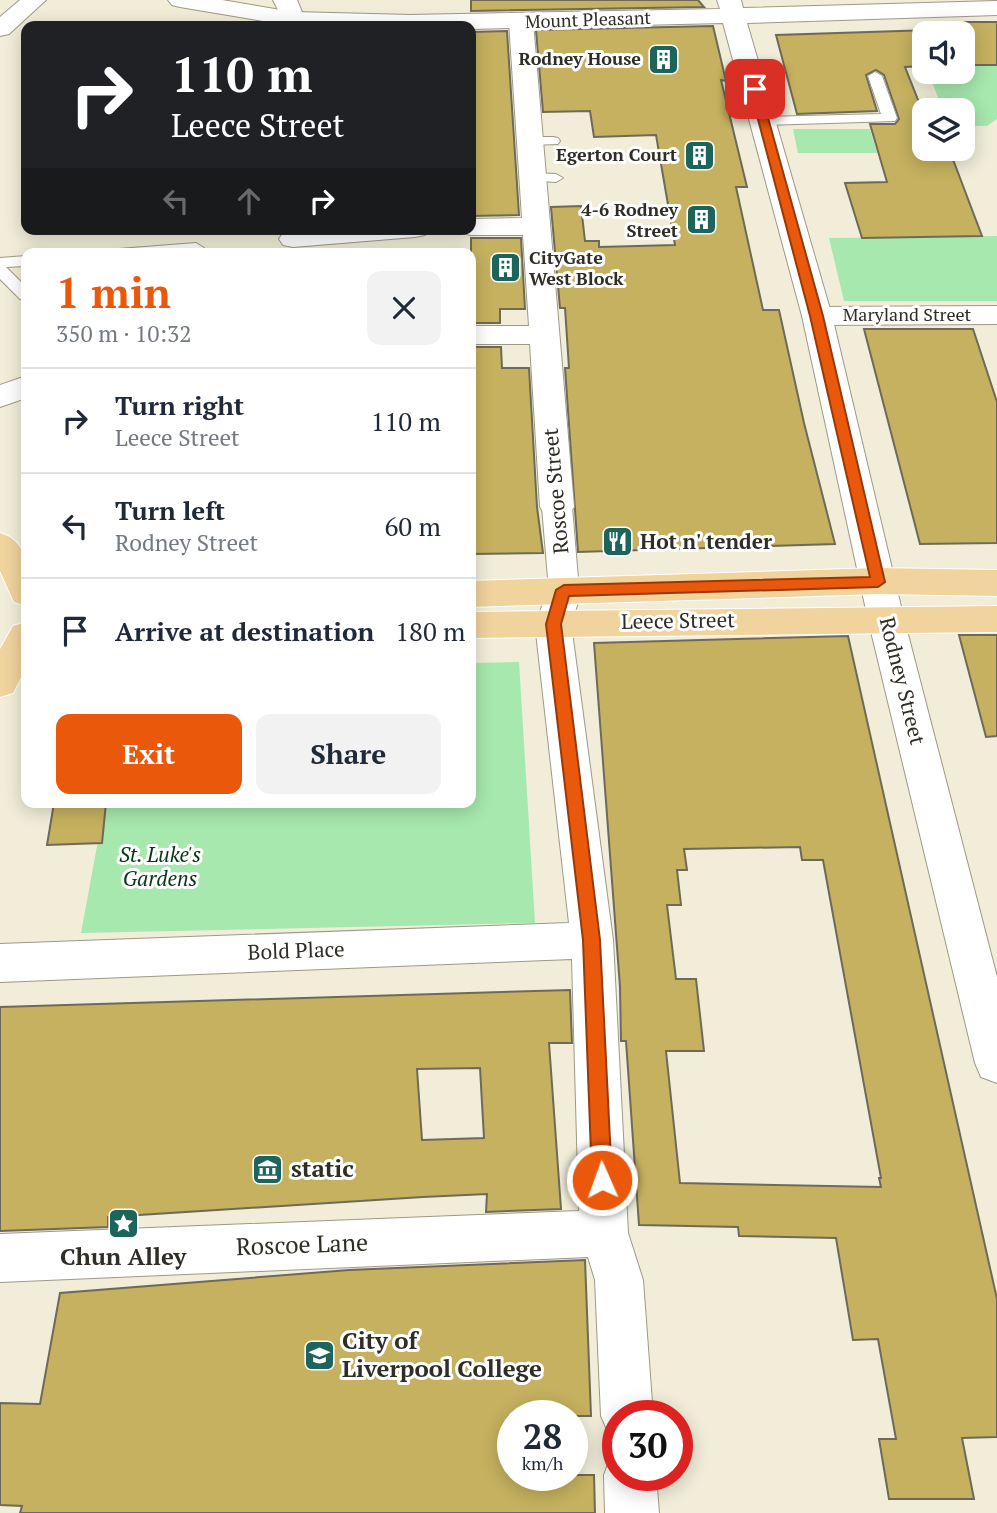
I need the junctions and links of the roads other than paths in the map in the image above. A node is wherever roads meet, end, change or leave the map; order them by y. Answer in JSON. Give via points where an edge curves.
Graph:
{"nodes":[{"id":1,"x":34,"y":0,"type":"edge"},
{"id":2,"x":180,"y":0,"type":"edge"},
{"id":3,"x":910,"y":5,"type":"edge"},
{"id":4,"x":732,"y":8,"type":"edge"},
{"id":5,"x":997,"y":8,"type":"edge"},
{"id":6,"x":289,"y":9,"type":"edge"},
{"id":7,"x":521,"y":22,"type":"junction"},
{"id":8,"x":0,"y":29,"type":"edge"},
{"id":9,"x":876,"y":76,"type":"dead end"},
{"id":10,"x":764,"y":121,"type":"junction"},
{"id":11,"x":476,"y":226,"type":"edge"},
{"id":12,"x":535,"y":226,"type":"junction"},
{"id":13,"x":324,"y":235,"type":"edge"},
{"id":14,"x":293,"y":239,"type":"dead end"},
{"id":15,"x":21,"y":261,"type":"edge"},
{"id":16,"x":0,"y":263,"type":"edge"},
{"id":17,"x":0,"y":270,"type":"edge"},
{"id":18,"x":21,"y":291,"type":"edge"},
{"id":19,"x":997,"y":315,"type":"edge"},
{"id":20,"x":817,"y":316,"type":"junction"},
{"id":21,"x":476,"y":335,"type":"edge"},
{"id":22,"x":543,"y":335,"type":"junction"},
{"id":23,"x":21,"y":388,"type":"edge"},
{"id":24,"x":0,"y":397,"type":"edge"},
{"id":25,"x":557,"y":507,"type":"joint"},
{"id":26,"x":0,"y":545,"type":"edge"},
{"id":27,"x":21,"y":576,"type":"edge"},
{"id":28,"x":997,"y":583,"type":"edge"},
{"id":29,"x":476,"y":595,"type":"edge"},
{"id":30,"x":882,"y":600,"type":"junction"},
{"id":31,"x":21,"y":606,"type":"edge"},
{"id":32,"x":559,"y":607,"type":"junction"},
{"id":33,"x":997,"y":619,"type":"edge"},
{"id":34,"x":476,"y":624,"type":"edge"},
{"id":35,"x":0,"y":627,"type":"edge"},
{"id":36,"x":21,"y":644,"type":"edge"},
{"id":37,"x":0,"y":683,"type":"edge"},
{"id":38,"x":592,"y":940,"type":"junction"},
{"id":39,"x":0,"y":963,"type":"edge"},
{"id":40,"x":997,"y":1063,"type":"edge"},
{"id":41,"x":604,"y":1233,"type":"junction"},
{"id":42,"x":0,"y":1258,"type":"edge"},
{"id":43,"x":626,"y":1400,"type":"edge"},
{"id":44,"x":631,"y":1491,"type":"edge"},
{"id":45,"x":632,"y":1513,"type":"edge"}],
"edges":[{"from":1,"to":8,"type":"street"},
{"from":2,"to":6,"type":"street","name":"Mount Pleasant"},
{"from":3,"to":4,"type":"street","name":"Mount Pleasant"},
{"from":3,"to":5,"type":"street","name":"Mount Pleasant"},
{"from":4,"to":7,"type":"street","name":"Mount Pleasant"},
{"from":4,"to":10,"type":"street","name":"Rodney Street"},
{"from":6,"to":7,"type":"street","name":"Mount Pleasant"},
{"from":7,"to":12,"type":"street","name":"Roscoe Street","via":[[544,177]]},
{"from":9,"to":10,"type":"lane","via":[[890,118]]},
{"from":10,"to":20,"type":"street","name":"Rodney Street"},
{"from":11,"to":12,"type":"street"},
{"from":12,"to":22,"type":"street","name":"Roscoe Street"},
{"from":13,"to":14,"type":"street"},
{"from":15,"to":16,"type":"lane"},
{"from":17,"to":18,"type":"lane"},
{"from":19,"to":20,"type":"street","name":"Maryland Street"},
{"from":20,"to":30,"type":"street","name":"Rodney Street"},
{"from":21,"to":22,"type":"street"},
{"from":22,"to":25,"type":"street","name":"Roscoe Street"},
{"from":23,"to":24,"type":"street"},
{"from":25,"to":32,"type":"street","name":"Roscoe Street"},
{"from":26,"to":27,"type":"main road"},
{"from":28,"to":30,"type":"main road"},
{"from":29,"to":32,"type":"main road","name":"Leece Street"},
{"from":30,"to":32,"type":"main road","name":"Leece Street"},
{"from":30,"to":33,"type":"main road"},
{"from":30,"to":40,"type":"street","name":"Rodney Street"},
{"from":31,"to":35,"type":"main road"},
{"from":32,"to":34,"type":"main road","name":"Leece Street"},
{"from":32,"to":38,"type":"street","name":"Roscoe Street"},
{"from":36,"to":37,"type":"main road"},
{"from":38,"to":39,"type":"street","name":"Bold Place"},
{"from":38,"to":41,"type":"street","name":"Roscoe Street"},
{"from":41,"to":42,"type":"street","name":"Roscoe Lane"},
{"from":41,"to":43,"type":"street","name":"Roscoe Street","via":[[619,1280]]},
{"from":44,"to":45,"type":"street"}]}
